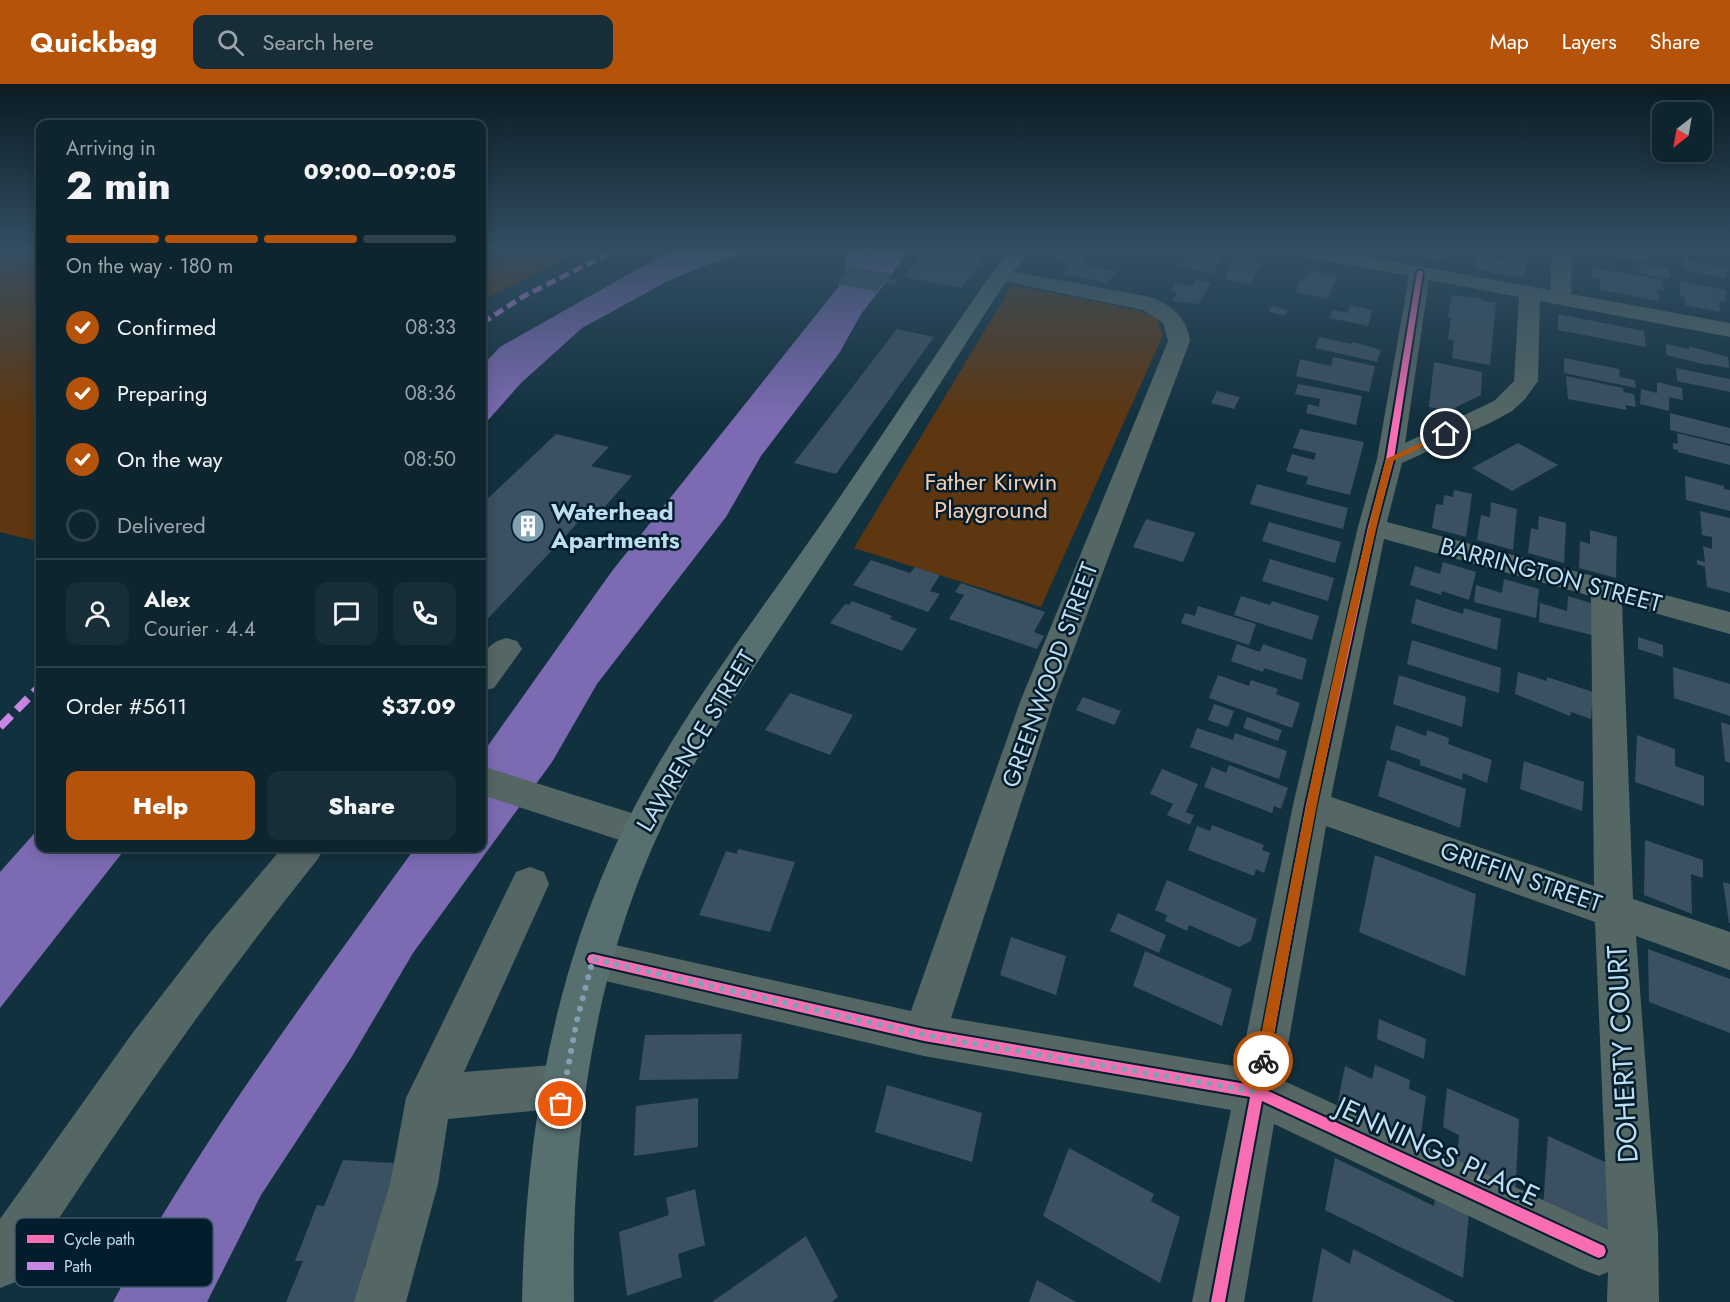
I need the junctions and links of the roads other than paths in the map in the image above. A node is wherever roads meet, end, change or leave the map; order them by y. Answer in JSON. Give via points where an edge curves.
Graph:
{"nodes":[{"id":1,"x":981,"y":307,"type":"edge"},
{"id":2,"x":1155,"y":307,"type":"edge"},
{"id":3,"x":1414,"y":307,"type":"edge"},
{"id":4,"x":1529,"y":307,"type":"edge"},
{"id":5,"x":1607,"y":307,"type":"edge"},
{"id":6,"x":1730,"y":330,"type":"edge"},
{"id":7,"x":1390,"y":459,"type":"junction"},
{"id":8,"x":1372,"y":527,"type":"junction"},
{"id":9,"x":1606,"y":590,"type":"junction"},
{"id":10,"x":1730,"y":623,"type":"edge"},
{"id":11,"x":506,"y":649,"type":"dead end"},
{"id":12,"x":486,"y":674,"type":"edge"},
{"id":13,"x":486,"y":782,"type":"edge"},
{"id":14,"x":1311,"y":805,"type":"junction"},
{"id":15,"x":641,"y":831,"type":"junction"},
{"id":16,"x":302,"y":852,"type":"edge"},
{"id":17,"x":530,"y":884,"type":"dead end"},
{"id":18,"x":1614,"y":909,"type":"junction"},
{"id":19,"x":1730,"y":951,"type":"edge"},
{"id":20,"x":593,"y":959,"type":"junction"},
{"id":21,"x":924,"y":1035,"type":"junction"},
{"id":22,"x":564,"y":1086,"type":"junction"},
{"id":23,"x":1257,"y":1092,"type":"junction"},
{"id":24,"x":429,"y":1098,"type":"junction"},
{"id":25,"x":30,"y":1218,"type":"edge"},
{"id":26,"x":15,"y":1241,"type":"edge"},
{"id":27,"x":1599,"y":1251,"type":"dead end"},
{"id":28,"x":0,"y":1263,"type":"edge"},
{"id":29,"x":380,"y":1302,"type":"edge"},
{"id":30,"x":548,"y":1302,"type":"edge"},
{"id":31,"x":1218,"y":1302,"type":"edge"},
{"id":32,"x":1633,"y":1302,"type":"edge"}],
"edges":[{"from":1,"to":15,"type":"main road","name":"LAWRENCE STREET","via":[[719,694]]},
{"from":2,"to":21,"type":"street","name":"GREENWOOD STREET","via":[[1173,319],[1179,329],[1179,341],[1036,702]]},
{"from":3,"to":7,"type":"street"},
{"from":4,"to":7,"type":"street","via":[[1526,381],[1517,394],[1483,417]]},
{"from":5,"to":6,"type":"street"},
{"from":7,"to":8,"type":"street"},
{"from":8,"to":9,"type":"street","name":"BARRINGTON STREET"},
{"from":8,"to":14,"type":"street"},
{"from":9,"to":10,"type":"street","name":"BARRINGTON STREET"},
{"from":9,"to":18,"type":"street","name":"DOHERTY COURT"},
{"from":11,"to":12,"type":"street"},
{"from":13,"to":15,"type":"street"},
{"from":14,"to":18,"type":"street","name":"GRIFFIN STREET"},
{"from":14,"to":23,"type":"street"},
{"from":15,"to":20,"type":"main road","name":"LAWRENCE STREET"},
{"from":16,"to":25,"type":"street","via":[[263,896],[106,1105]]},
{"from":17,"to":24,"type":"street"},
{"from":18,"to":19,"type":"street","name":"GRIFFIN STREET"},
{"from":18,"to":32,"type":"street","name":"DOHERTY COURT","via":[[1633,1232]]},
{"from":20,"to":21,"type":"street","name":"JENNINGS PLACE"},
{"from":20,"to":22,"type":"main road","name":"LAWRENCE STREET"},
{"from":21,"to":23,"type":"street","name":"JENNINGS PLACE"},
{"from":22,"to":24,"type":"street"},
{"from":22,"to":30,"type":"main road","name":"LAWRENCE STREET","via":[[549,1214]]},
{"from":23,"to":27,"type":"street","name":"JENNINGS PLACE"},
{"from":23,"to":31,"type":"street"},
{"from":24,"to":29,"type":"street","via":[[414,1184]]},
{"from":26,"to":28,"type":"street"}]}
